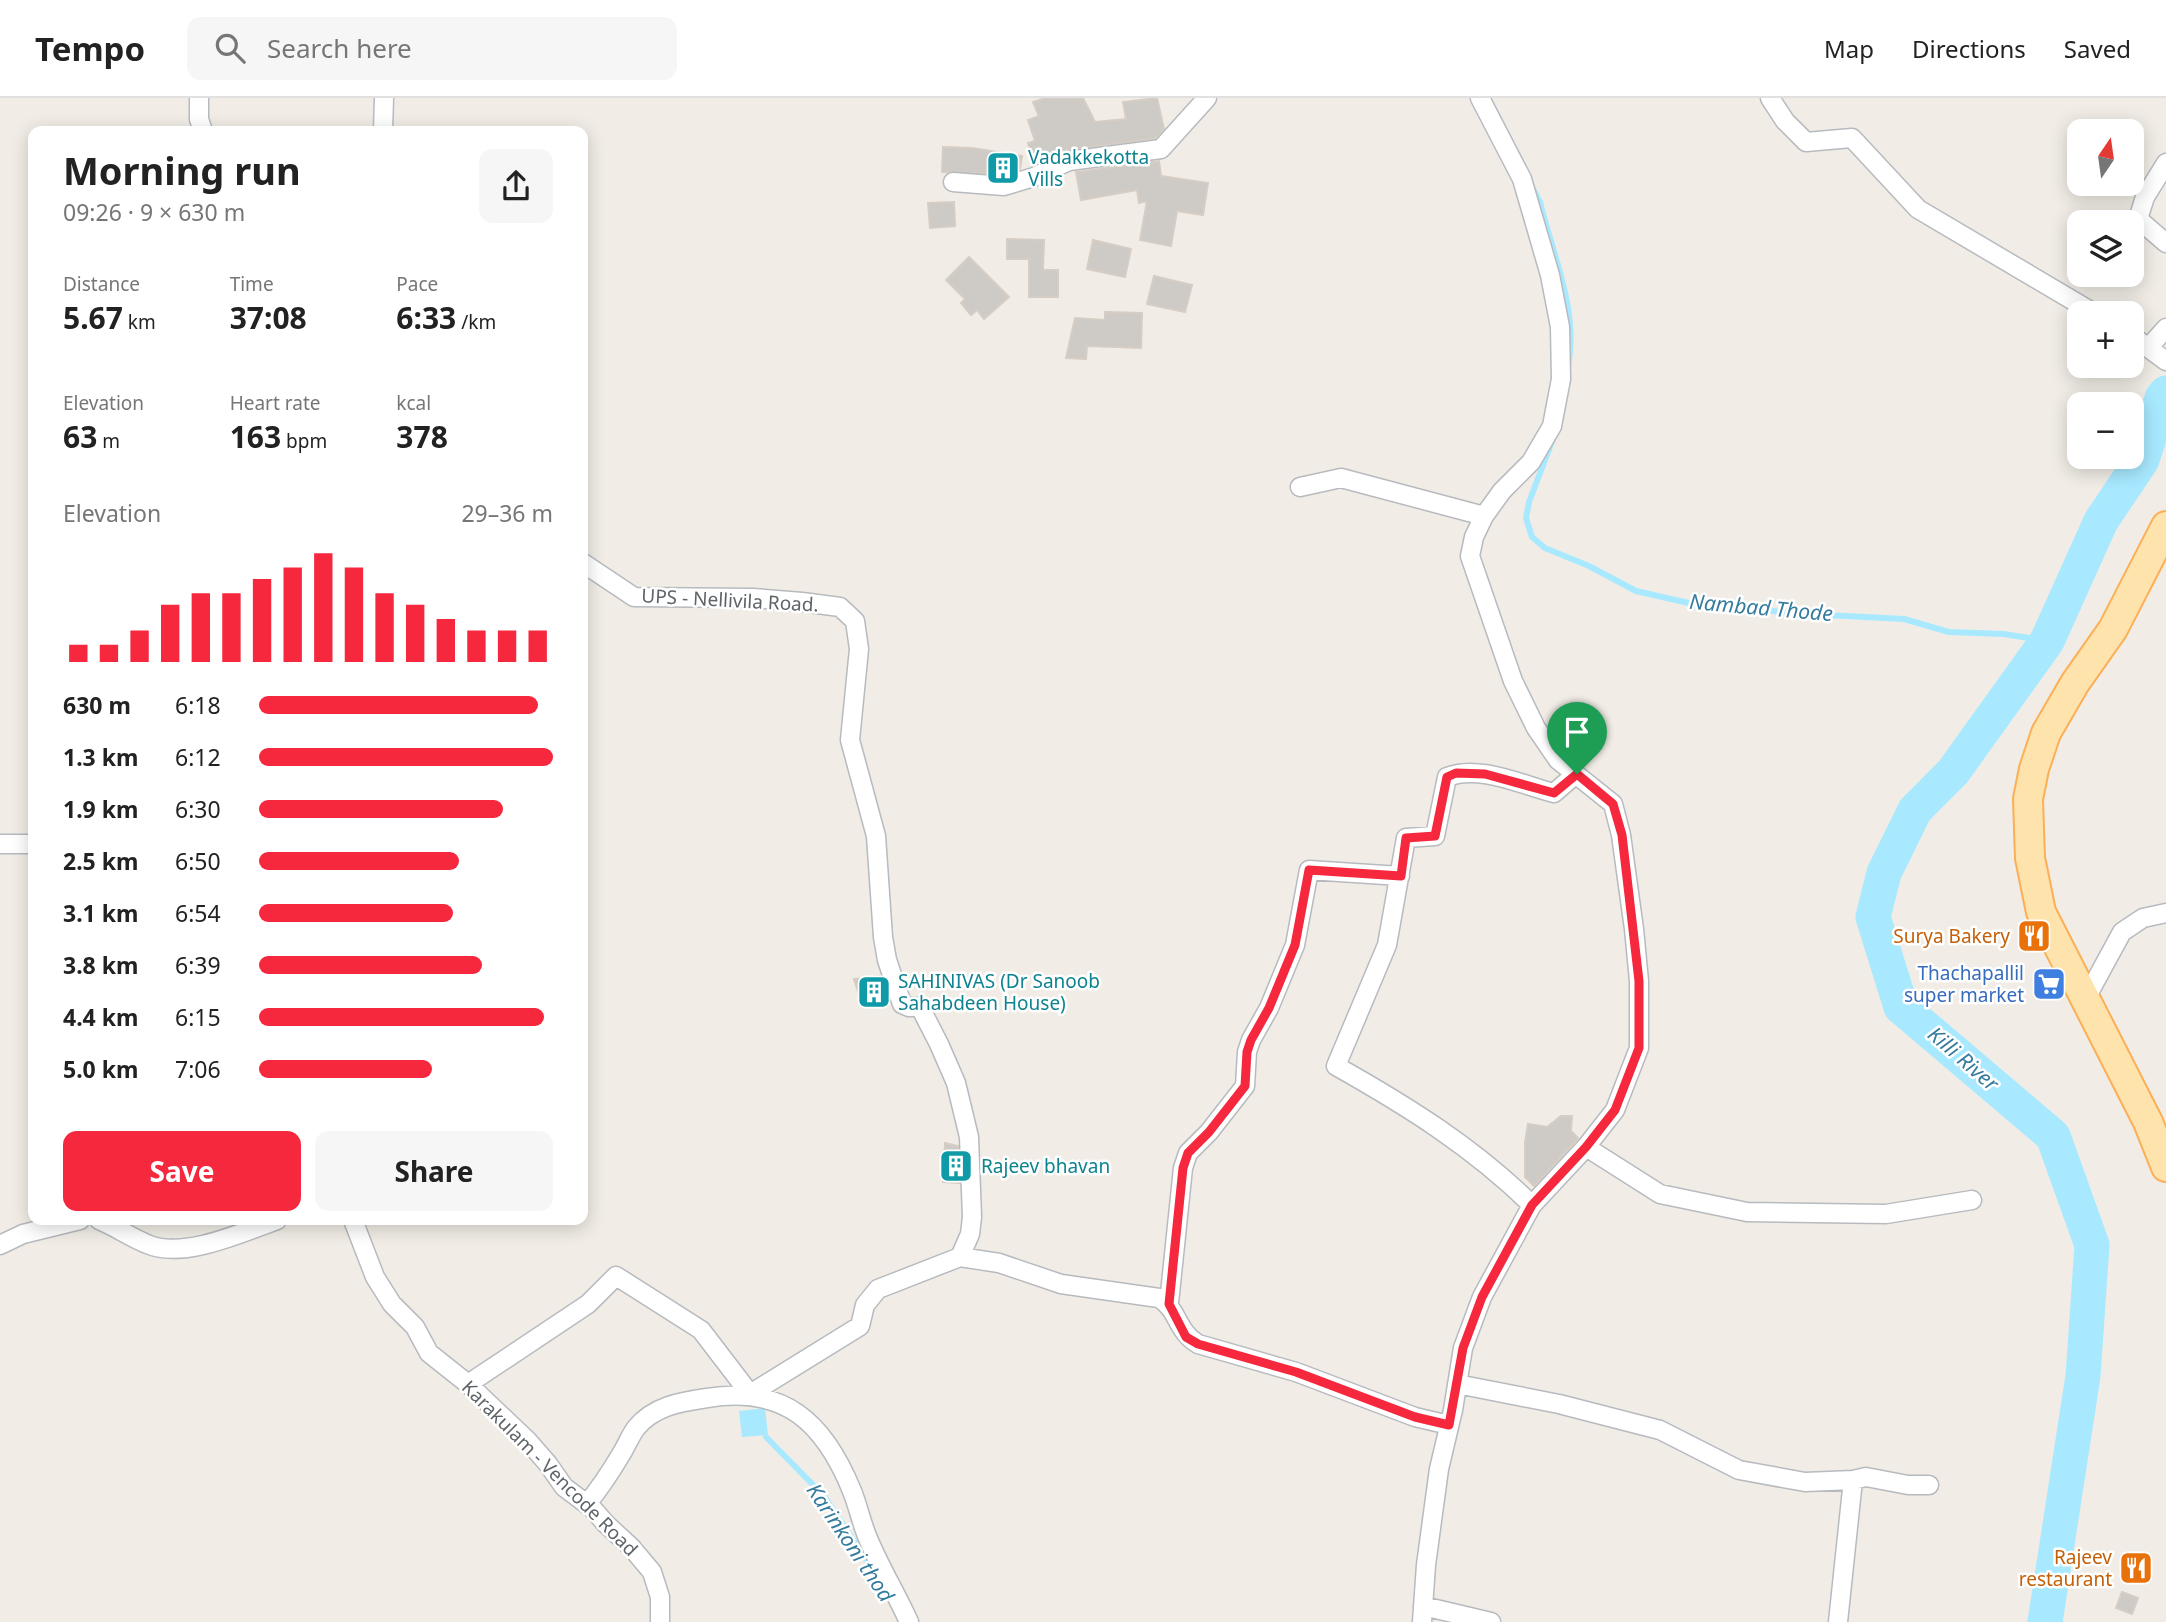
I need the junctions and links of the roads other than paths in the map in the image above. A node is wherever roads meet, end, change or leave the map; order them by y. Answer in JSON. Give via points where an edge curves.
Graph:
{"nodes":[{"id":1,"x":199,"y":98,"type":"edge"},
{"id":2,"x":384,"y":98,"type":"edge"},
{"id":3,"x":1207,"y":98,"type":"edge"},
{"id":4,"x":1480,"y":98,"type":"edge"},
{"id":5,"x":1770,"y":98,"type":"edge"},
{"id":6,"x":201,"y":126,"type":"edge"},
{"id":7,"x":383,"y":126,"type":"edge"},
{"id":8,"x":2166,"y":163,"type":"edge"},
{"id":9,"x":953,"y":182,"type":"dead end"},
{"id":10,"x":2166,"y":243,"type":"edge"},
{"id":11,"x":2074,"y":301,"type":"edge"},
{"id":12,"x":2166,"y":328,"type":"edge"},
{"id":13,"x":2144,"y":344,"type":"edge"},
{"id":14,"x":2149,"y":347,"type":"junction"},
{"id":15,"x":2166,"y":360,"type":"edge"},
{"id":16,"x":1300,"y":486,"type":"dead end"},
{"id":17,"x":1484,"y":516,"type":"junction"},
{"id":18,"x":2166,"y":526,"type":"edge"},
{"id":19,"x":588,"y":566,"type":"edge"},
{"id":20,"x":1577,"y":774,"type":"junction"},
{"id":21,"x":0,"y":844,"type":"edge"},
{"id":22,"x":28,"y":844,"type":"edge"},
{"id":23,"x":1401,"y":876,"type":"junction"},
{"id":24,"x":2166,"y":913,"type":"edge"},
{"id":25,"x":2085,"y":1000,"type":"junction"},
{"id":26,"x":1586,"y":1147,"type":"junction"},
{"id":27,"x":2166,"y":1167,"type":"edge"},
{"id":28,"x":1972,"y":1200,"type":"dead end"},
{"id":29,"x":1532,"y":1205,"type":"junction"},
{"id":30,"x":60,"y":1225,"type":"edge"},
{"id":31,"x":112,"y":1225,"type":"edge"},
{"id":32,"x":262,"y":1225,"type":"edge"},
{"id":33,"x":355,"y":1225,"type":"edge"},
{"id":34,"x":0,"y":1245,"type":"edge"},
{"id":35,"x":960,"y":1256,"type":"junction"},
{"id":36,"x":1169,"y":1304,"type":"junction"},
{"id":37,"x":468,"y":1384,"type":"junction"},
{"id":38,"x":1457,"y":1384,"type":"junction"},
{"id":39,"x":750,"y":1394,"type":"junction"},
{"id":40,"x":1449,"y":1425,"type":"junction"},
{"id":41,"x":1853,"y":1480,"type":"junction"},
{"id":42,"x":1929,"y":1485,"type":"dead end"},
{"id":43,"x":587,"y":1504,"type":"junction"},
{"id":44,"x":1423,"y":1614,"type":"edge"},
{"id":45,"x":660,"y":1622,"type":"edge"},
{"id":46,"x":909,"y":1622,"type":"edge"},
{"id":47,"x":1491,"y":1622,"type":"edge"},
{"id":48,"x":1838,"y":1622,"type":"edge"}],
"edges":[{"from":1,"to":6,"type":"street"},
{"from":2,"to":7,"type":"street"},
{"from":3,"to":9,"type":"street","via":[[1161,149],[1069,161],[1004,186]]},
{"from":4,"to":17,"type":"street","via":[[1521,179],[1550,275],[1560,327],[1561,379],[1552,426],[1531,462]]},
{"from":5,"to":11,"type":"street","via":[[1806,142],[1852,138],[1918,209]]},
{"from":8,"to":10,"type":"street","via":[[2145,197],[2138,219]]},
{"from":12,"to":14,"type":"street"},
{"from":13,"to":14,"type":"street"},
{"from":14,"to":15,"type":"street"},
{"from":16,"to":17,"type":"street","via":[[1341,478]]},
{"from":17,"to":20,"type":"street","via":[[1470,556],[1513,681],[1558,760]]},
{"from":18,"to":25,"type":"main road","via":[[2113,629],[2046,733],[2028,799],[2030,859],[2041,912]]},
{"from":19,"to":35,"type":"street","name":"UPS - Nellivila Road.","via":[[634,597],[803,602],[840,607],[855,621],[859,649],[850,740],[876,836],[887,960],[902,1004],[920,1007],[939,1044],[956,1083],[969,1137],[972,1217]]},
{"from":20,"to":23,"type":"street","via":[[1554,793],[1485,774],[1447,777],[1435,836],[1406,838]]},
{"from":20,"to":26,"type":"street","via":[[1613,804],[1622,835],[1639,981],[1639,1048],[1615,1110]]},
{"from":21,"to":22,"type":"street"},
{"from":23,"to":29,"type":"street","via":[[1387,945],[1336,1066],[1457,1140]]},
{"from":23,"to":36,"type":"street","via":[[1309,870],[1295,945],[1251,1040],[1245,1086],[1188,1153],[1183,1168]]},
{"from":24,"to":25,"type":"street","via":[[2143,918],[2122,932]]},
{"from":25,"to":27,"type":"main road"},
{"from":26,"to":28,"type":"street","via":[[1660,1194],[1747,1212],[1886,1214]]},
{"from":26,"to":29,"type":"street"},
{"from":29,"to":38,"type":"street","via":[[1482,1297],[1463,1348]]},
{"from":30,"to":34,"type":"street"},
{"from":31,"to":32,"type":"street","via":[[149,1245],[174,1249]]},
{"from":33,"to":37,"type":"street","name":"Karakulam - Vencode Road","via":[[375,1277],[392,1304],[415,1327],[429,1353]]},
{"from":35,"to":36,"type":"street","via":[[999,1263],[1061,1284],[1144,1294]]},
{"from":35,"to":39,"type":"street","via":[[878,1289],[865,1305],[860,1326]]},
{"from":36,"to":40,"type":"street","via":[[1186,1337],[1198,1344]]},
{"from":37,"to":39,"type":"street","via":[[588,1304],[616,1276],[701,1330]]},
{"from":37,"to":43,"type":"street","name":"Karakulam - Vencode Road","via":[[527,1440],[564,1487]]},
{"from":38,"to":40,"type":"street"},
{"from":38,"to":41,"type":"street","via":[[1660,1430],[1739,1471],[1805,1482]]},
{"from":39,"to":43,"type":"street","via":[[661,1407],[636,1428]]},
{"from":39,"to":46,"type":"street","via":[[788,1405],[826,1442]]},
{"from":40,"to":44,"type":"street","via":[[1439,1469]]},
{"from":41,"to":42,"type":"street","via":[[1866,1477]]},
{"from":41,"to":48,"type":"street"},
{"from":43,"to":45,"type":"street","name":"Karakulam - Vencode Road","via":[[652,1573],[660,1597]]},
{"from":44,"to":47,"type":"street"}]}
